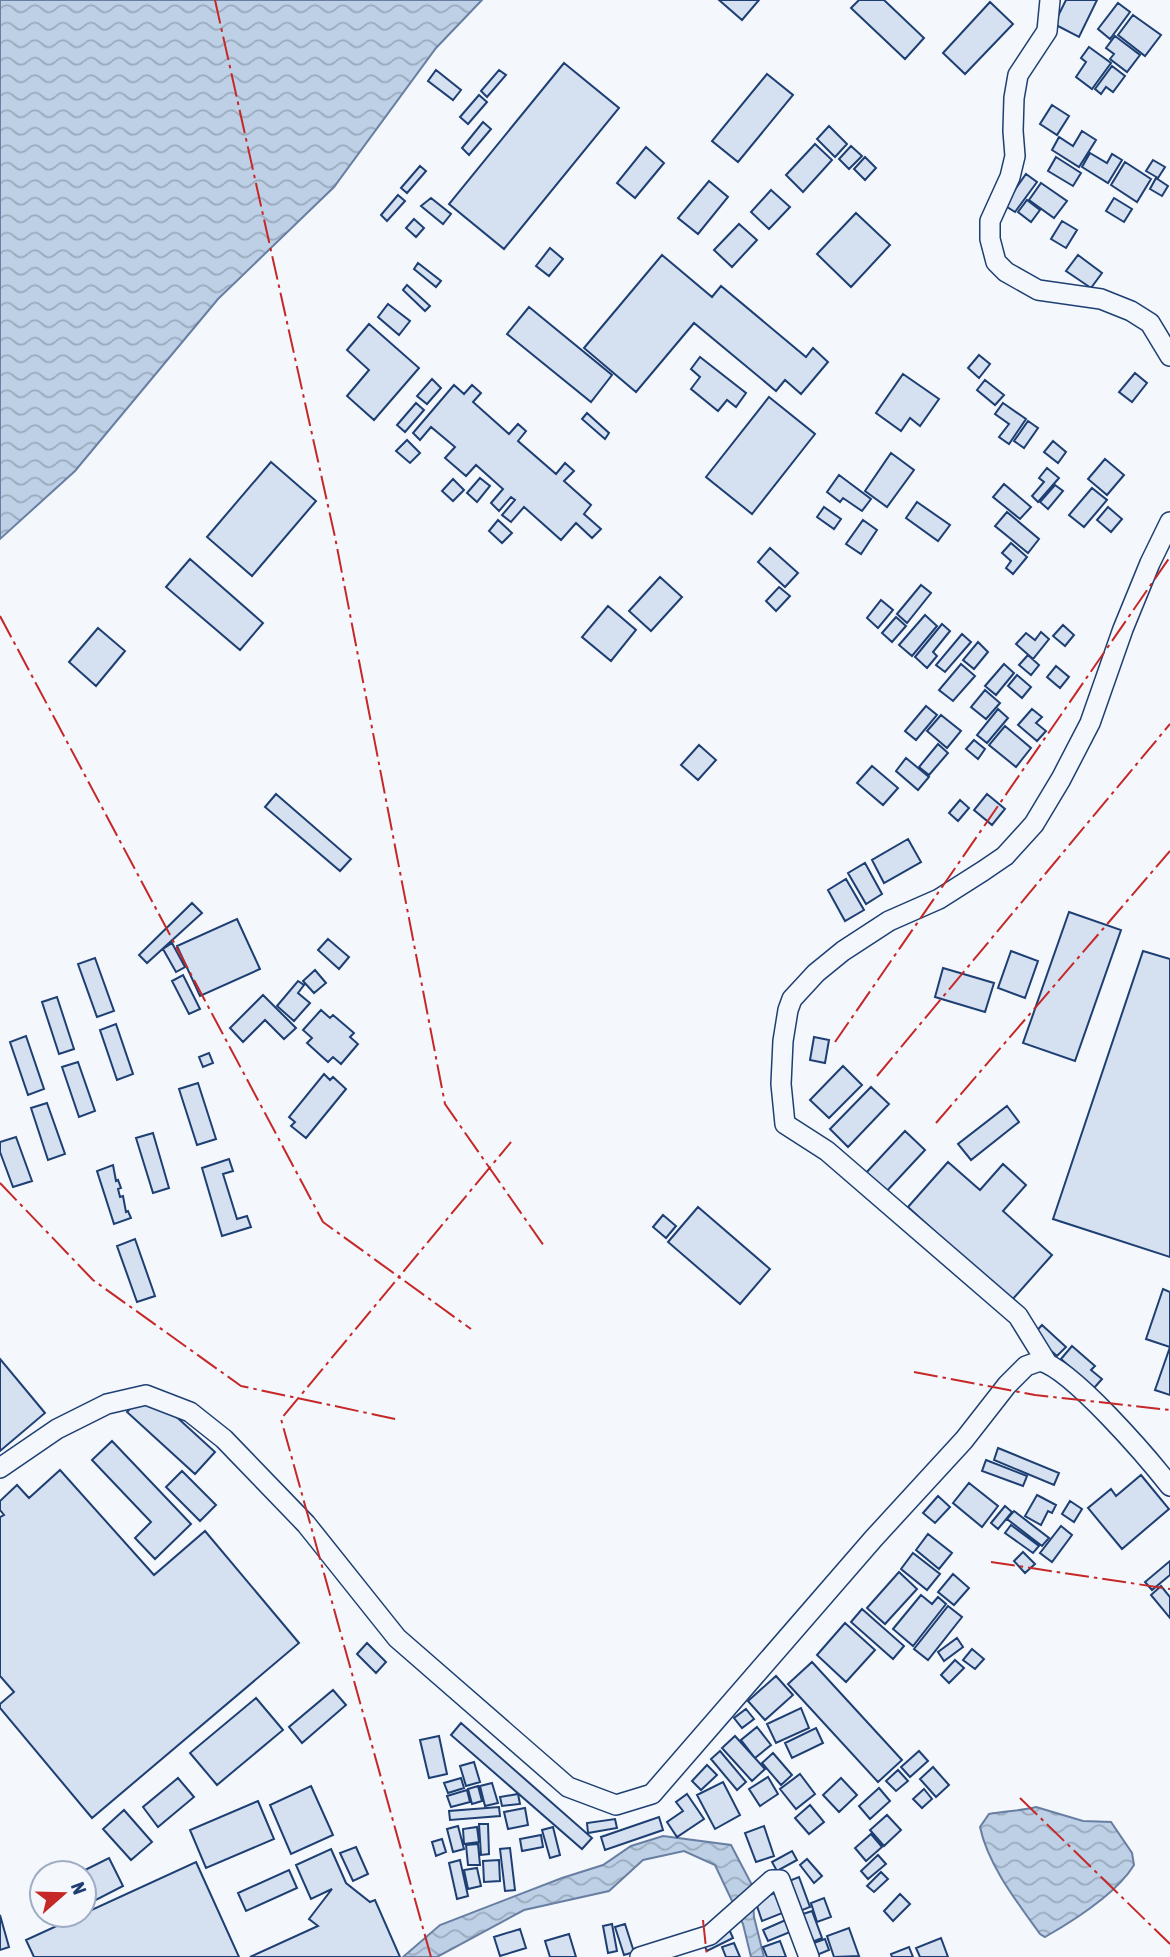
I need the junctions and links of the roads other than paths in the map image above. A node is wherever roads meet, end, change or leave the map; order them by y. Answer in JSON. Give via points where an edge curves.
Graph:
{"nodes":[{"id":1,"x":1050,"y":0,"type":"edge"},
{"id":2,"x":1170,"y":356,"type":"edge"},
{"id":3,"x":1170,"y":522,"type":"edge"},
{"id":4,"x":1047,"y":1363,"type":"junction"},
{"id":5,"x":0,"y":1468,"type":"edge"},
{"id":6,"x":1170,"y":1486,"type":"edge"},
{"id":7,"x":640,"y":1957,"type":"edge"},
{"id":8,"x":809,"y":1957,"type":"edge"}],
"edges":[{"from":1,"to":2,"type":"street","via":[[1047,32],[1018,75],[1015,156],[990,221],[996,262],[1038,290],[1101,299],[1130,311],[1150,323]]},
{"from":3,"to":4,"type":"street","via":[[1123,629],[1090,723],[1034,824],[983,872],[939,899],[888,921],[816,973],[792,999],[783,1041],[785,1124],[827,1151],[1018,1315]]},
{"from":4,"to":5,"type":"street","via":[[1026,1366],[1007,1385],[964,1440],[652,1794],[616,1805],[568,1787],[397,1638],[306,1524],[224,1439],[190,1412],[146,1395],[107,1404],[57,1429]]},
{"from":4,"to":6,"type":"street","via":[[1087,1395]]},
{"from":7,"to":8,"type":"street","via":[[710,1935],[765,1885],[780,1880]]}]}
